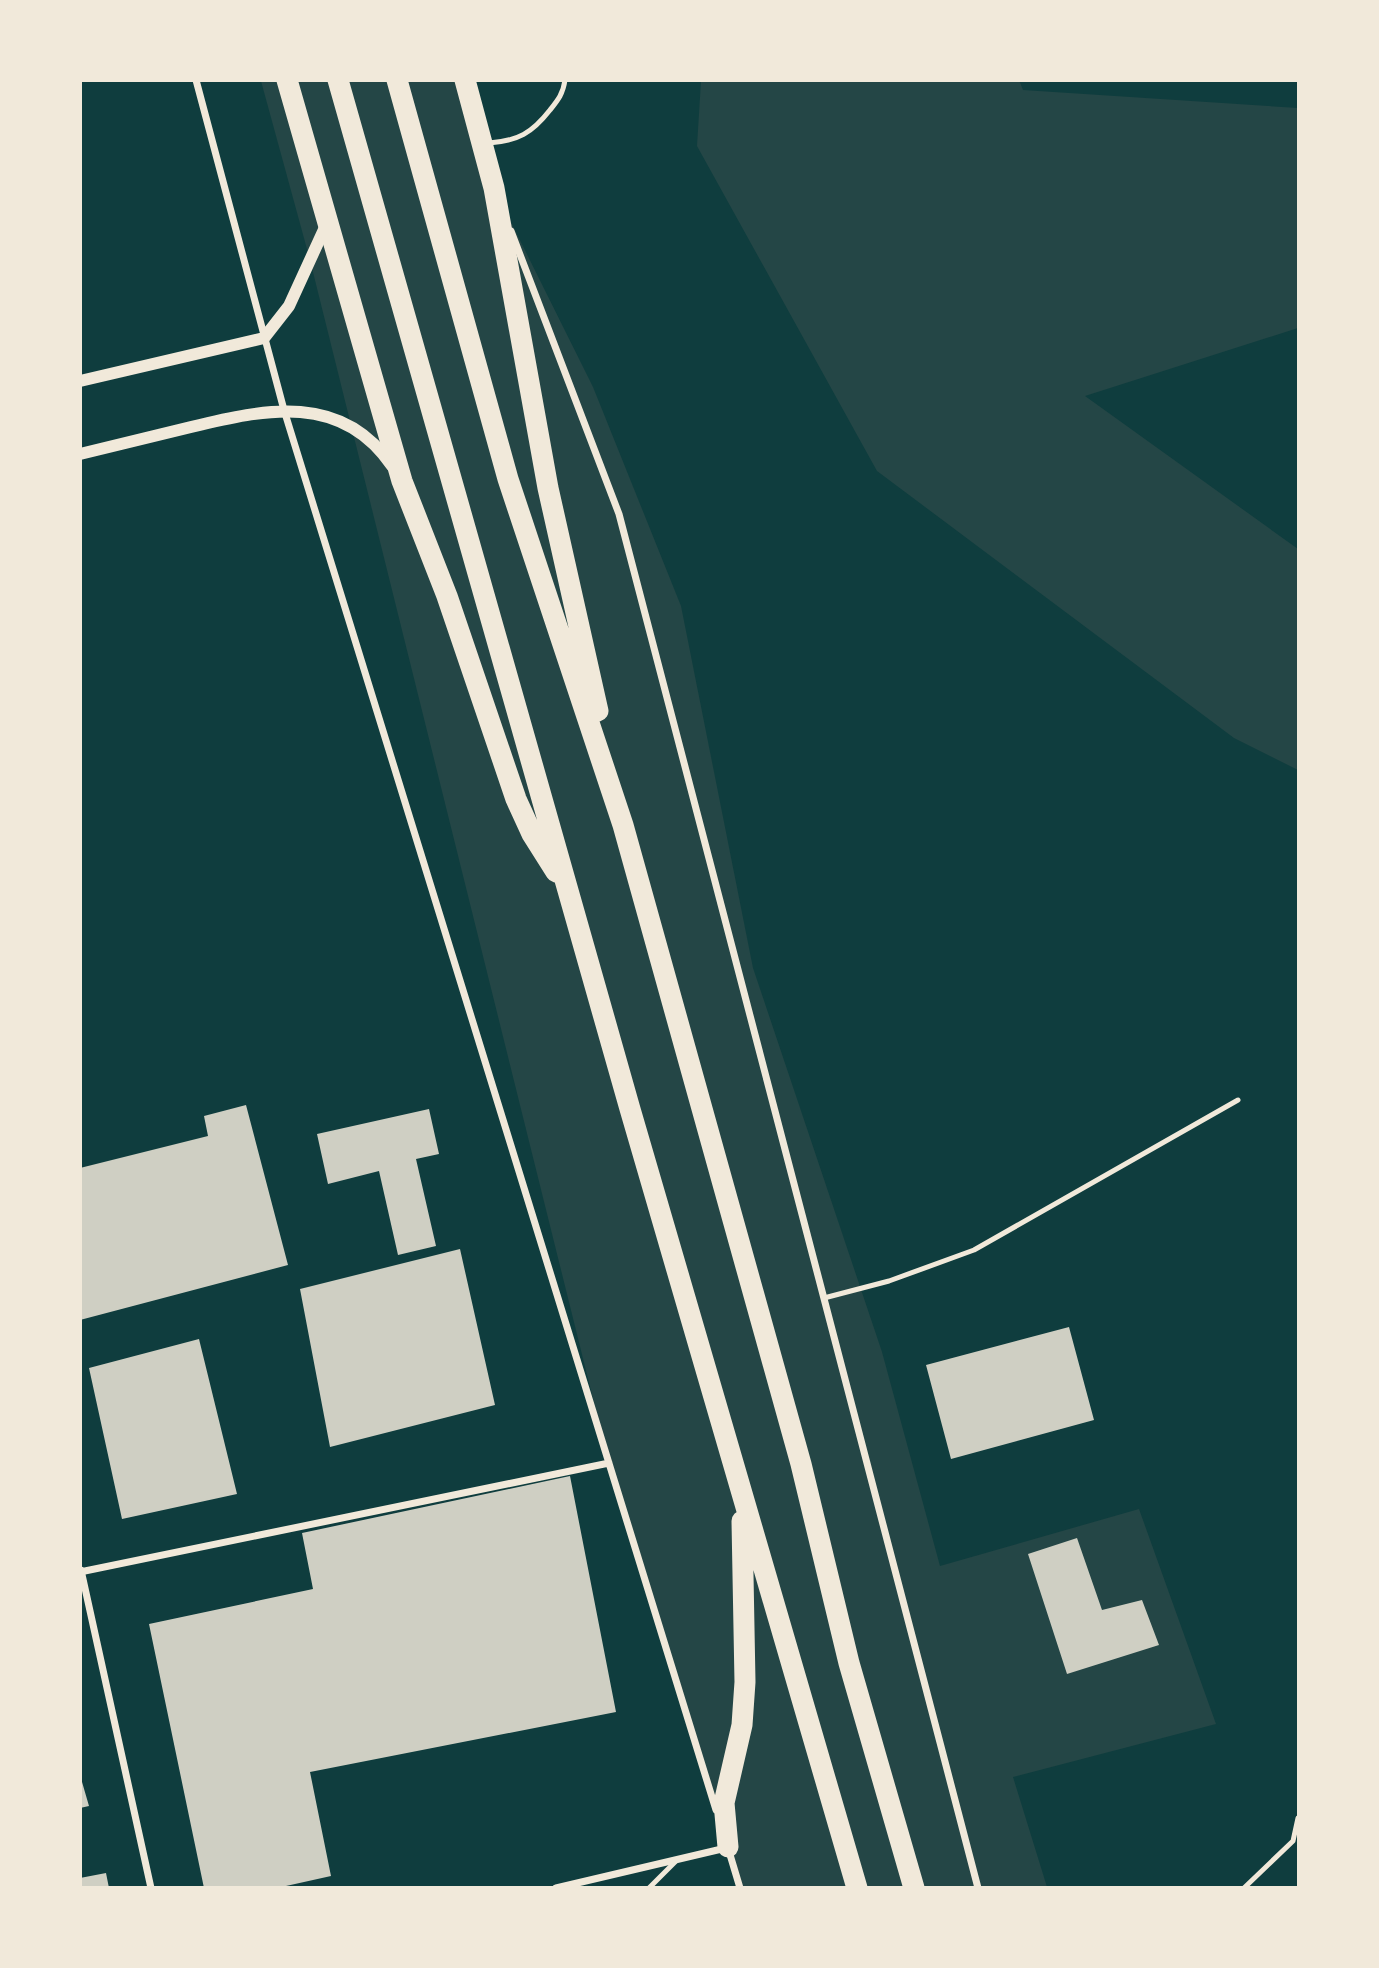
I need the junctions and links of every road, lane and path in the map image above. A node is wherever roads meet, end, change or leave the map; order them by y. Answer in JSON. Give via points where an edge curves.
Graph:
{"nodes":[{"id":1,"x":196,"y":80,"type":"edge"},
{"id":2,"x":287,"y":80,"type":"edge"},
{"id":3,"x":338,"y":80,"type":"edge"},
{"id":4,"x":397,"y":80,"type":"edge"},
{"id":5,"x":465,"y":80,"type":"edge"},
{"id":6,"x":565,"y":80,"type":"edge"},
{"id":7,"x":482,"y":144,"type":"junction"},
{"id":8,"x":494,"y":188,"type":"junction"},
{"id":9,"x":327,"y":223,"type":"junction"},
{"id":10,"x":264,"y":338,"type":"junction"},
{"id":11,"x":80,"y":380,"type":"edge"},
{"id":12,"x":284,"y":410,"type":"junction"},
{"id":13,"x":80,"y":454,"type":"edge"},
{"id":14,"x":402,"y":481,"type":"junction"},
{"id":15,"x":624,"y":825,"type":"junction"},
{"id":16,"x":569,"y":893,"type":"junction"},
{"id":17,"x":1238,"y":1100,"type":"dead end"},
{"id":18,"x":824,"y":1298,"type":"junction"},
{"id":19,"x":608,"y":1462,"type":"junction"},
{"id":20,"x":742,"y":1495,"type":"junction"},
{"id":21,"x":81,"y":1571,"type":"edge"},
{"id":22,"x":1298,"y":1818,"type":"edge"},
{"id":23,"x":728,"y":1847,"type":"junction"},
{"id":24,"x":676,"y":1861,"type":"junction"},
{"id":25,"x":151,"y":1888,"type":"edge"},
{"id":26,"x":556,"y":1888,"type":"edge"},
{"id":27,"x":649,"y":1888,"type":"edge"},
{"id":28,"x":740,"y":1888,"type":"edge"},
{"id":29,"x":857,"y":1888,"type":"edge"},
{"id":30,"x":914,"y":1888,"type":"edge"},
{"id":31,"x":978,"y":1888,"type":"edge"},
{"id":32,"x":1244,"y":1888,"type":"edge"}],
"edges":[{"from":1,"to":10,"type":"street"},
{"from":2,"to":9,"type":"highway"},
{"from":3,"to":16,"type":"highway"},
{"from":4,"to":15,"type":"highway","via":[[508,478]]},
{"from":5,"to":7,"type":"highway"},
{"from":6,"to":7,"type":"lane","via":[[564,93],[534,131],[512,141]]},
{"from":7,"to":8,"type":"highway"},
{"from":8,"to":15,"type":"highway","via":[[548,488]]},
{"from":8,"to":18,"type":"street","via":[[619,514]]},
{"from":9,"to":10,"type":"street","via":[[289,306]]},
{"from":9,"to":14,"type":"highway"},
{"from":10,"to":11,"type":"street"},
{"from":10,"to":12,"type":"street"},
{"from":12,"to":13,"type":"street","via":[[252,412]]},
{"from":12,"to":14,"type":"street","via":[[317,412],[360,434],[383,453]]},
{"from":12,"to":19,"type":"street"},
{"from":14,"to":16,"type":"highway","via":[[447,596],[516,799],[531,834]]},
{"from":15,"to":30,"type":"highway"},
{"from":16,"to":20,"type":"highway"},
{"from":17,"to":18,"type":"lane","via":[[974,1250],[889,1281]]},
{"from":18,"to":31,"type":"street"},
{"from":19,"to":21,"type":"street"},
{"from":19,"to":23,"type":"street"},
{"from":20,"to":23,"type":"highway","via":[[745,1682],[742,1725],[724,1803]]},
{"from":20,"to":29,"type":"highway"},
{"from":21,"to":25,"type":"street"},
{"from":22,"to":32,"type":"lane","via":[[1293,1841]]},
{"from":23,"to":24,"type":"street"},
{"from":23,"to":28,"type":"street"},
{"from":24,"to":26,"type":"street"},
{"from":24,"to":27,"type":"lane"}]}
